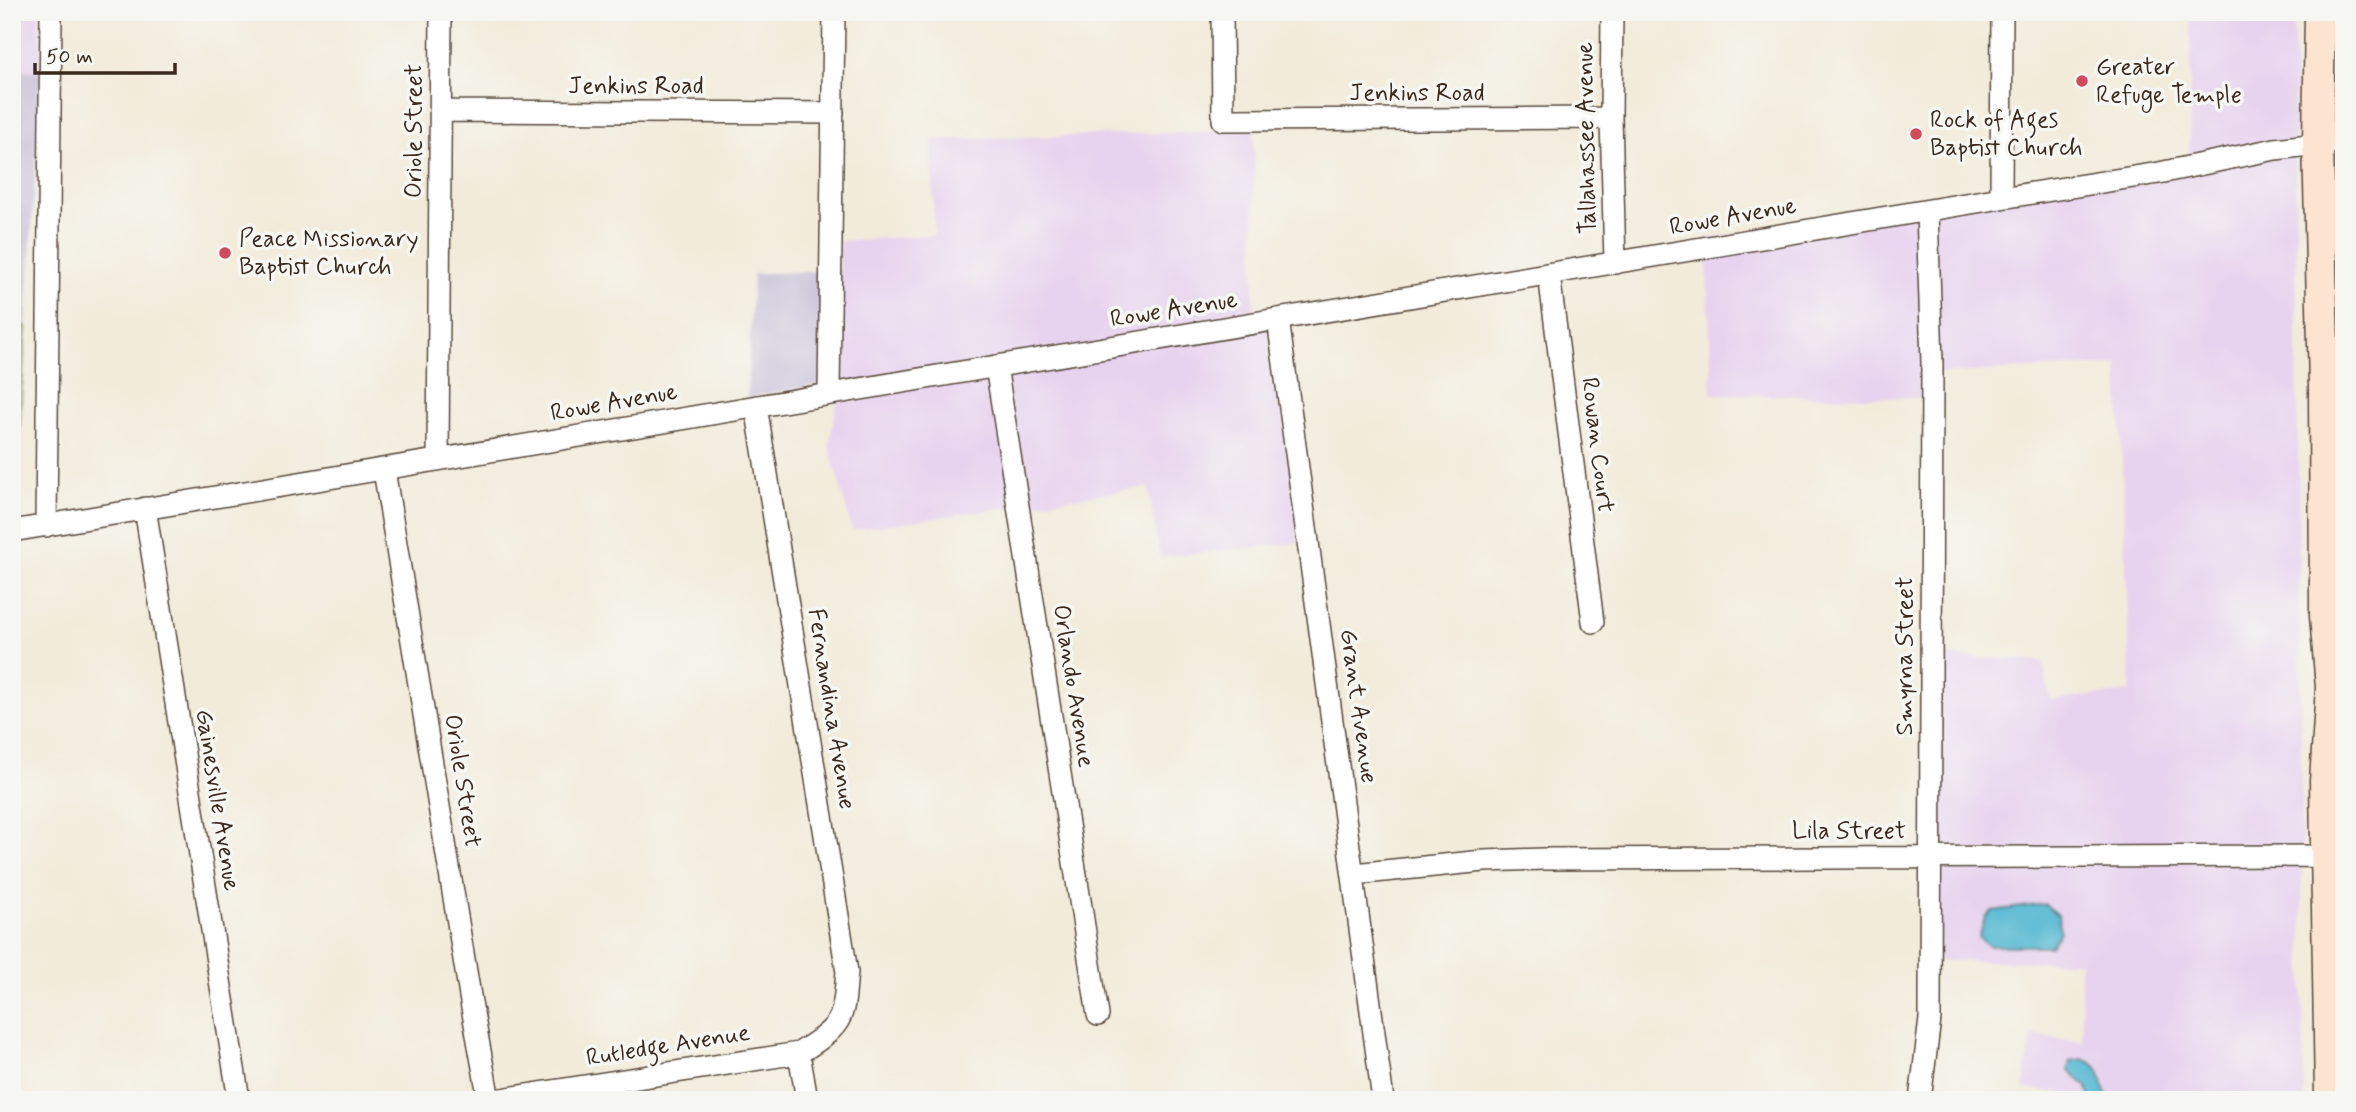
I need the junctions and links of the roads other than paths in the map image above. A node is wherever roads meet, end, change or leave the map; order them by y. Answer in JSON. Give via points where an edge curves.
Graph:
{"nodes":[{"id":1,"x":51,"y":12,"type":"edge"},
{"id":2,"x":441,"y":12,"type":"edge"},
{"id":3,"x":834,"y":12,"type":"edge"},
{"id":4,"x":1222,"y":12,"type":"edge"},
{"id":5,"x":1612,"y":12,"type":"edge"},
{"id":6,"x":2002,"y":12,"type":"edge"},
{"id":7,"x":2320,"y":12,"type":"edge"},
{"id":8,"x":440,"y":111,"type":"junction"},
{"id":9,"x":833,"y":113,"type":"junction"},
{"id":10,"x":1611,"y":118,"type":"junction"},
{"id":11,"x":2331,"y":142,"type":"edge"},
{"id":12,"x":2001,"y":198,"type":"junction"},
{"id":13,"x":1927,"y":211,"type":"junction"},
{"id":14,"x":1615,"y":264,"type":"junction"},
{"id":15,"x":1549,"y":274,"type":"junction"},
{"id":16,"x":1278,"y":319,"type":"junction"},
{"id":17,"x":996,"y":366,"type":"junction"},
{"id":18,"x":2334,"y":372,"type":"edge"},
{"id":19,"x":829,"y":393,"type":"junction"},
{"id":20,"x":756,"y":406,"type":"junction"},
{"id":21,"x":438,"y":460,"type":"junction"},
{"id":22,"x":384,"y":470,"type":"junction"},
{"id":23,"x":145,"y":508,"type":"junction"},
{"id":24,"x":46,"y":526,"type":"junction"},
{"id":25,"x":12,"y":531,"type":"edge"},
{"id":26,"x":1593,"y":622,"type":"dead end"},
{"id":27,"x":1930,"y":856,"type":"junction"},
{"id":28,"x":2335,"y":858,"type":"edge"},
{"id":29,"x":1354,"y":874,"type":"junction"},
{"id":30,"x":1098,"y":1015,"type":"dead end"},
{"id":31,"x":838,"y":1021,"type":"joint"},
{"id":32,"x":799,"y":1053,"type":"junction"},
{"id":33,"x":554,"y":1095,"type":"edge"},
{"id":34,"x":239,"y":1100,"type":"edge"},
{"id":35,"x":489,"y":1100,"type":"edge"},
{"id":36,"x":495,"y":1100,"type":"edge"},
{"id":37,"x":807,"y":1100,"type":"edge"},
{"id":38,"x":1384,"y":1100,"type":"edge"},
{"id":39,"x":1920,"y":1100,"type":"edge"},
{"id":40,"x":2330,"y":1100,"type":"edge"}],
"edges":[{"from":1,"to":24,"type":"street"},
{"from":2,"to":8,"type":"street","name":"Oriole Street"},
{"from":3,"to":9,"type":"street"},
{"from":4,"to":10,"type":"street","name":"Jenkins Road","via":[[1223,120]]},
{"from":5,"to":10,"type":"street","name":"Tallahassee Avenue"},
{"from":6,"to":12,"type":"street"},
{"from":7,"to":11,"type":"main road"},
{"from":8,"to":9,"type":"street","name":"Jenkins Road"},
{"from":8,"to":21,"type":"street","name":"Oriole Street"},
{"from":9,"to":19,"type":"street"},
{"from":10,"to":14,"type":"street","name":"Tallahassee Avenue"},
{"from":11,"to":12,"type":"street","name":"Rowe Avenue"},
{"from":11,"to":18,"type":"main road"},
{"from":12,"to":13,"type":"street","name":"Rowe Avenue"},
{"from":13,"to":14,"type":"street","name":"Rowe Avenue"},
{"from":13,"to":27,"type":"street","name":"Smyrna Street","via":[[1932,362]]},
{"from":14,"to":15,"type":"street","name":"Rowe Avenue"},
{"from":15,"to":16,"type":"street","name":"Rowe Avenue"},
{"from":15,"to":26,"type":"street","name":"Rowan Court"},
{"from":16,"to":17,"type":"street","name":"Rowe Avenue"},
{"from":16,"to":29,"type":"street","name":"Grant Avenue"},
{"from":17,"to":19,"type":"street","name":"Rowe Avenue"},
{"from":17,"to":30,"type":"street","name":"Orlando Avenue"},
{"from":18,"to":28,"type":"main road","via":[[2325,616],[2331,687],[2325,760]]},
{"from":19,"to":20,"type":"street","name":"Rowe Avenue"},
{"from":20,"to":21,"type":"street","name":"Rowe Avenue"},
{"from":20,"to":31,"type":"street","name":"Fernandina Avenue","via":[[847,972]]},
{"from":21,"to":22,"type":"street","name":"Rowe Avenue"},
{"from":22,"to":23,"type":"street","name":"Rowe Avenue"},
{"from":22,"to":35,"type":"street","name":"Oriole Street"},
{"from":23,"to":24,"type":"street","name":"Rowe Avenue"},
{"from":23,"to":34,"type":"street","name":"Gainesville Avenue"},
{"from":24,"to":25,"type":"street","name":"Rowe Avenue"},
{"from":27,"to":28,"type":"street","name":"Lila Street"},
{"from":27,"to":29,"type":"street","name":"Lila Street","via":[[1543,859]]},
{"from":27,"to":39,"type":"street","name":"Smyrna Street","via":[[1930,1019]]},
{"from":28,"to":40,"type":"main road"},
{"from":29,"to":38,"type":"street","name":"Grant Avenue"},
{"from":31,"to":32,"type":"street","name":"Rutledge Avenue"},
{"from":32,"to":33,"type":"street","name":"Rutledge Avenue"},
{"from":32,"to":37,"type":"street"},
{"from":33,"to":36,"type":"street","name":"Rutledge Avenue"}]}
